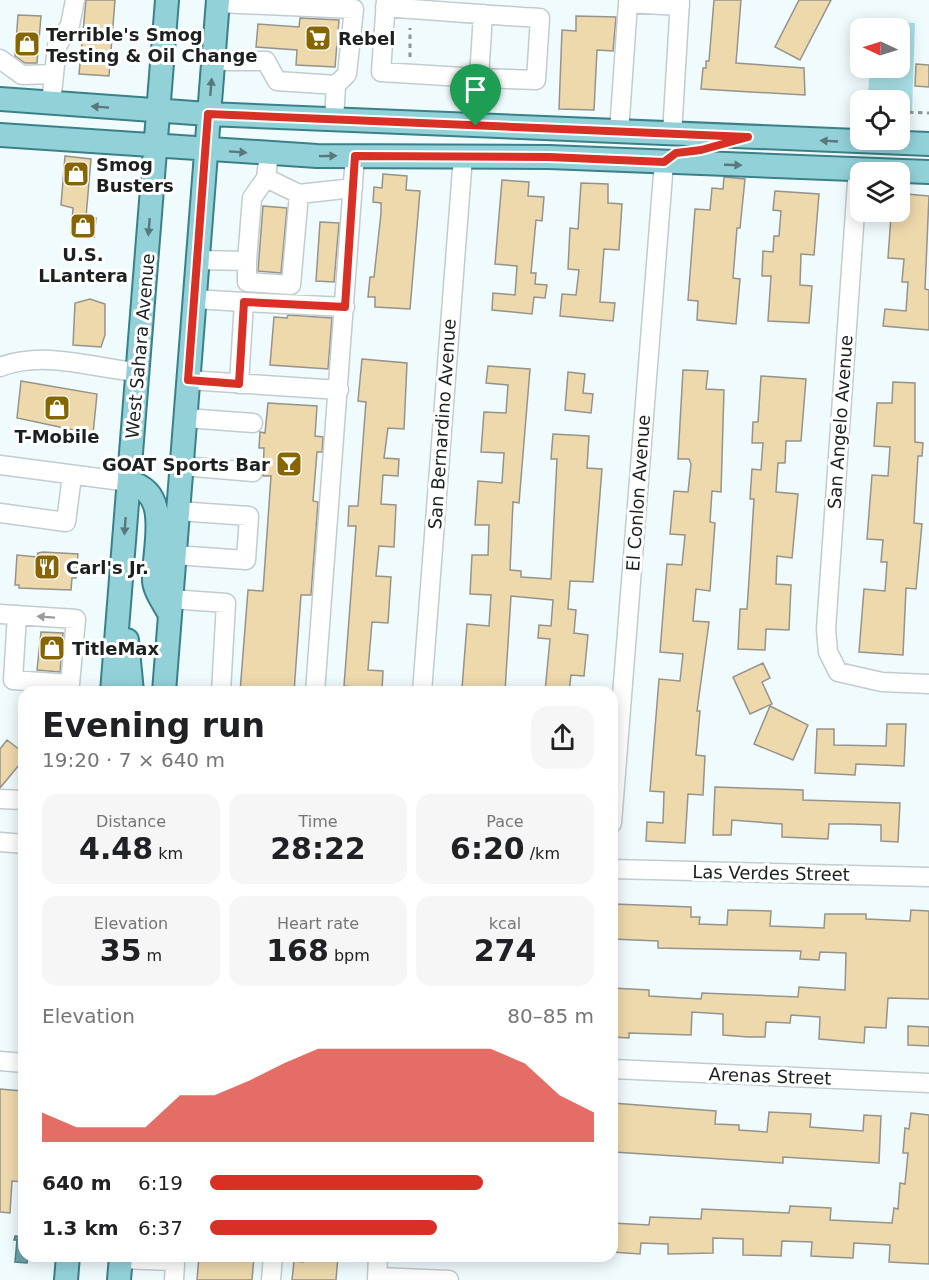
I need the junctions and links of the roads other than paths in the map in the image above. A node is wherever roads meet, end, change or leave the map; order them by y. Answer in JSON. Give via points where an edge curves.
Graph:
{"nodes":[{"id":1,"x":75,"y":0,"type":"edge"},
{"id":2,"x":167,"y":0,"type":"edge"},
{"id":3,"x":218,"y":2,"type":"edge"},
{"id":4,"x":680,"y":3,"type":"edge"},
{"id":5,"x":385,"y":4,"type":"edge"},
{"id":6,"x":483,"y":14,"type":"junction"},
{"id":7,"x":0,"y":59,"type":"edge"},
{"id":8,"x":213,"y":61,"type":"junction"},
{"id":9,"x":54,"y":74,"type":"junction"},
{"id":10,"x":479,"y":78,"type":"junction"},
{"id":11,"x":336,"y":86,"type":"junction"},
{"id":12,"x":0,"y":99,"type":"edge"},
{"id":13,"x":51,"y":103,"type":"junction"},
{"id":14,"x":158,"y":110,"type":"junction"},
{"id":15,"x":208,"y":114,"type":"junction"},
{"id":16,"x":334,"y":120,"type":"junction"},
{"id":17,"x":476,"y":126,"type":"junction"},
{"id":18,"x":620,"y":132,"type":"junction"},
{"id":19,"x":672,"y":134,"type":"junction"},
{"id":20,"x":0,"y":135,"type":"edge"},
{"id":21,"x":748,"y":137,"type":"junction"},
{"id":22,"x":929,"y":146,"type":"edge"},
{"id":23,"x":156,"y":148,"type":"junction"},
{"id":24,"x":206,"y":150,"type":"junction"},
{"id":25,"x":270,"y":154,"type":"junction"},
{"id":26,"x":355,"y":156,"type":"junction"},
{"id":27,"x":463,"y":156,"type":"junction"},
{"id":28,"x":549,"y":157,"type":"junction"},
{"id":29,"x":664,"y":162,"type":"junction"},
{"id":30,"x":867,"y":162,"type":"edge"},
{"id":31,"x":850,"y":169,"type":"edge"},
{"id":32,"x":910,"y":171,"type":"edge"},
{"id":33,"x":929,"y":172,"type":"edge"},
{"id":34,"x":266,"y":178,"type":"junction"},
{"id":35,"x":353,"y":188,"type":"junction"},
{"id":36,"x":299,"y":194,"type":"junction"},
{"id":37,"x":854,"y":222,"type":"edge"},
{"id":38,"x":197,"y":260,"type":"junction"},
{"id":39,"x":247,"y":261,"type":"junction"},
{"id":40,"x":194,"y":299,"type":"junction"},
{"id":41,"x":244,"y":302,"type":"junction"},
{"id":42,"x":345,"y":307,"type":"junction"},
{"id":43,"x":0,"y":367,"type":"edge"},
{"id":44,"x":138,"y":372,"type":"junction"},
{"id":45,"x":188,"y":380,"type":"junction"},
{"id":46,"x":239,"y":384,"type":"junction"},
{"id":47,"x":339,"y":390,"type":"junction"},
{"id":48,"x":186,"y":418,"type":"junction"},
{"id":49,"x":254,"y":423,"type":"dead end"},
{"id":50,"x":0,"y":465,"type":"edge"},
{"id":51,"x":182,"y":466,"type":"junction"},
{"id":52,"x":253,"y":472,"type":"dead end"},
{"id":53,"x":72,"y":476,"type":"junction"},
{"id":54,"x":129,"y":482,"type":"junction"},
{"id":55,"x":178,"y":512,"type":"junction"},
{"id":56,"x":0,"y":513,"type":"edge"},
{"id":57,"x":175,"y":555,"type":"junction"},
{"id":58,"x":121,"y":579,"type":"junction"},
{"id":59,"x":171,"y":608,"type":"junction"},
{"id":60,"x":9,"y":615,"type":"edge"},
{"id":61,"x":929,"y":684,"type":"edge"},
{"id":62,"x":112,"y":686,"type":"edge"},
{"id":63,"x":131,"y":686,"type":"edge"},
{"id":64,"x":164,"y":686,"type":"edge"},
{"id":65,"x":221,"y":686,"type":"edge"},
{"id":66,"x":315,"y":686,"type":"edge"},
{"id":67,"x":422,"y":686,"type":"edge"},
{"id":68,"x":618,"y":747,"type":"edge"},
{"id":69,"x":0,"y":799,"type":"edge"},
{"id":70,"x":18,"y":800,"type":"edge"},
{"id":71,"x":0,"y":842,"type":"edge"},
{"id":72,"x":18,"y":844,"type":"edge"},
{"id":73,"x":618,"y":869,"type":"edge"},
{"id":74,"x":929,"y":877,"type":"edge"},
{"id":75,"x":0,"y":1061,"type":"edge"},
{"id":76,"x":18,"y":1062,"type":"edge"},
{"id":77,"x":618,"y":1069,"type":"edge"},
{"id":78,"x":929,"y":1083,"type":"edge"},
{"id":79,"x":68,"y":1262,"type":"edge"},
{"id":80,"x":142,"y":1262,"type":"edge"},
{"id":81,"x":172,"y":1262,"type":"edge"},
{"id":82,"x":272,"y":1262,"type":"edge"},
{"id":83,"x":378,"y":1262,"type":"edge"},
{"id":84,"x":120,"y":1265,"type":"edge"},
{"id":85,"x":377,"y":1279,"type":"edge"},
{"id":86,"x":66,"y":1280,"type":"edge"},
{"id":87,"x":174,"y":1280,"type":"edge"},
{"id":88,"x":271,"y":1280,"type":"edge"},
{"id":89,"x":449,"y":1280,"type":"edge"}],
"edges":[{"from":1,"to":9,"type":"street","via":[[70,25],[57,46]]},
{"from":2,"to":14,"type":"main road","name":"West Sahara Avenue"},
{"from":3,"to":8,"type":"main road"},
{"from":3,"to":11,"type":"street","via":[[354,9],[347,74]]},
{"from":4,"to":18,"type":"street","via":[[628,3]]},
{"from":4,"to":19,"type":"street"},
{"from":5,"to":6,"type":"street"},
{"from":5,"to":10,"type":"street","via":[[381,72]]},
{"from":6,"to":10,"type":"street"},
{"from":6,"to":10,"type":"street","via":[[540,18],[536,80]]},
{"from":7,"to":9,"type":"street","via":[[22,75]]},
{"from":8,"to":11,"type":"street","via":[[266,61],[277,81]]},
{"from":15,"to":8,"type":"main road","one_way":true},
{"from":9,"to":13,"type":"street"},
{"from":10,"to":17,"type":"street"},
{"from":11,"to":16,"type":"street"},
{"from":12,"to":13,"type":"main road"},
{"from":14,"to":13,"type":"main road","one_way":true},
{"from":14,"to":15,"type":"main road"},
{"from":14,"to":23,"type":"main road","name":"West Sahara Avenue"},
{"from":15,"to":16,"type":"main road"},
{"from":15,"to":24,"type":"main road"},
{"from":16,"to":17,"type":"main road"},
{"from":17,"to":18,"type":"main road"},
{"from":18,"to":19,"type":"main road"},
{"from":19,"to":21,"type":"main road"},
{"from":19,"to":28,"type":"main road","via":[[652,147]]},
{"from":20,"to":23,"type":"main road"},
{"from":22,"to":21,"type":"main road","one_way":true},
{"from":21,"to":29,"type":"main road","via":[[676,153]]},
{"from":22,"to":30,"type":"main road","via":[[907,159]]},
{"from":23,"to":24,"type":"main road"},
{"from":23,"to":44,"type":"main road","name":"West Sahara Avenue","one_way":true},
{"from":24,"to":25,"type":"main road","one_way":true},
{"from":24,"to":38,"type":"main road"},
{"from":25,"to":26,"type":"main road","one_way":true},
{"from":25,"to":34,"type":"street"},
{"from":26,"to":27,"type":"main road"},
{"from":26,"to":35,"type":"street"},
{"from":27,"to":28,"type":"main road"},
{"from":27,"to":67,"type":"street","name":"San Bernardino Avenue"},
{"from":28,"to":29,"type":"main road"},
{"from":29,"to":31,"type":"main road","one_way":true},
{"from":29,"to":68,"type":"street","name":"El Conlon Avenue"},
{"from":32,"to":33,"type":"main road"},
{"from":34,"to":36,"type":"street"},
{"from":34,"to":39,"type":"street","via":[[252,198]]},
{"from":35,"to":36,"type":"street"},
{"from":35,"to":42,"type":"street"},
{"from":36,"to":39,"type":"street","via":[[291,285],[247,282]]},
{"from":37,"to":61,"type":"street","name":"San Angelo Avenue","via":[[826,629],[828,652],[838,672],[882,682]]},
{"from":38,"to":39,"type":"street"},
{"from":38,"to":40,"type":"main road"},
{"from":40,"to":41,"type":"street"},
{"from":40,"to":45,"type":"main road"},
{"from":41,"to":42,"type":"street"},
{"from":41,"to":46,"type":"street"},
{"from":42,"to":47,"type":"street"},
{"from":43,"to":44,"type":"street","via":[[39,359]]},
{"from":44,"to":54,"type":"main road","name":"West Sahara Avenue"},
{"from":45,"to":46,"type":"street"},
{"from":45,"to":48,"type":"main road"},
{"from":46,"to":47,"type":"street"},
{"from":47,"to":66,"type":"street"},
{"from":48,"to":49,"type":"street"},
{"from":48,"to":51,"type":"main road"},
{"from":50,"to":53,"type":"street"},
{"from":51,"to":52,"type":"street"},
{"from":51,"to":55,"type":"main road"},
{"from":53,"to":54,"type":"street"},
{"from":53,"to":56,"type":"street","via":[[66,522]]},
{"from":54,"to":58,"type":"main road","name":"West Sahara Avenue","one_way":true},
{"from":54,"to":59,"type":"main road","via":[[148,491],[157,509],[154,584]]},
{"from":55,"to":57,"type":"main road"},
{"from":55,"to":57,"type":"street","via":[[249,516],[247,549],[246,560]]},
{"from":57,"to":59,"type":"main road"},
{"from":58,"to":62,"type":"main road","name":"West Sahara Avenue"},
{"from":58,"to":63,"type":"main road"},
{"from":59,"to":64,"type":"main road"},
{"from":59,"to":65,"type":"street","via":[[226,603]]},
{"from":60,"to":60,"type":"street","one_way":true,"via":[[13,680],[70,684],[76,619]]},
{"from":69,"to":70,"type":"street"},
{"from":71,"to":72,"type":"street"},
{"from":73,"to":74,"type":"street","name":"Las Verdes Street"},
{"from":75,"to":76,"type":"street"},
{"from":77,"to":78,"type":"street","name":"Arenas Street"},
{"from":79,"to":86,"type":"main road"},
{"from":80,"to":84,"type":"street"},
{"from":81,"to":87,"type":"street"},
{"from":82,"to":88,"type":"street"},
{"from":83,"to":85,"type":"street"},
{"from":85,"to":89,"type":"street"}]}
